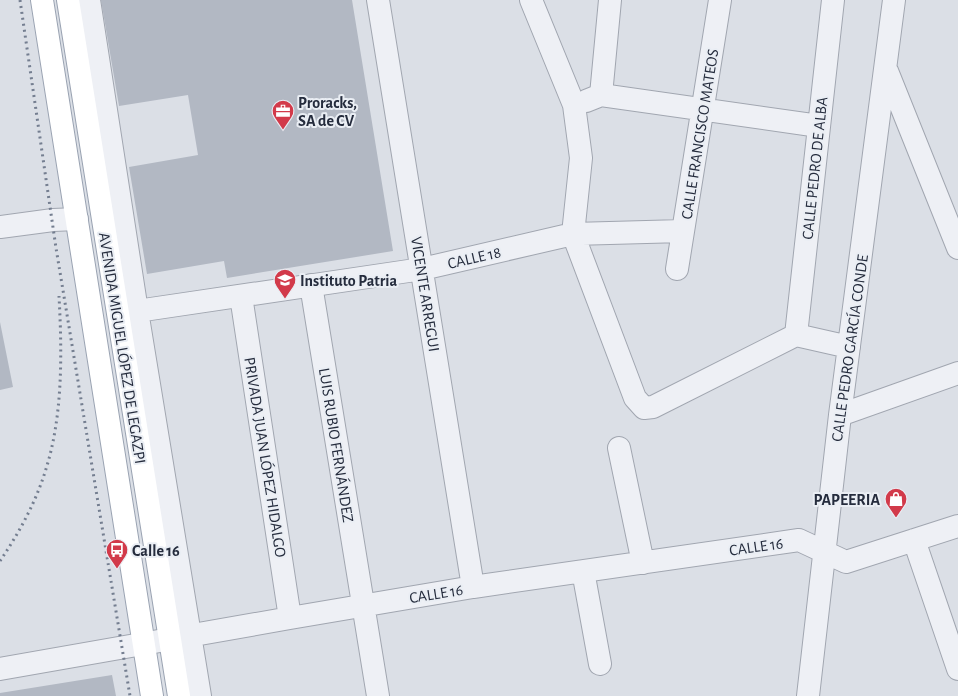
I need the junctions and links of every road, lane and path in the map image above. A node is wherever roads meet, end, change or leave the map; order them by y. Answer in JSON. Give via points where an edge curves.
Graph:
{"nodes":[{"id":1,"x":42,"y":0,"type":"edge"},
{"id":2,"x":68,"y":0,"type":"edge"},
{"id":3,"x":89,"y":0,"type":"edge"},
{"id":4,"x":378,"y":0,"type":"edge"},
{"id":5,"x":531,"y":0,"type":"edge"},
{"id":6,"x":610,"y":0,"type":"edge"},
{"id":7,"x":720,"y":0,"type":"edge"},
{"id":8,"x":833,"y":0,"type":"edge"},
{"id":9,"x":894,"y":0,"type":"edge"},
{"id":10,"x":886,"y":70,"type":"junction"},
{"id":11,"x":600,"y":95,"type":"junction"},
{"id":12,"x":574,"y":105,"type":"junction"},
{"id":13,"x":702,"y":110,"type":"junction"},
{"id":14,"x":819,"y":126,"type":"junction"},
{"id":15,"x":77,"y":219,"type":"junction"},
{"id":16,"x":0,"y":227,"type":"edge"},
{"id":17,"x":683,"y":231,"type":"junction"},
{"id":18,"x":573,"y":234,"type":"junction"},
{"id":19,"x":958,"y":248,"type":"edge"},
{"id":20,"x":422,"y":269,"type":"junction"},
{"id":21,"x":677,"y":269,"type":"dead end"},
{"id":22,"x":312,"y":285,"type":"junction"},
{"id":23,"x":241,"y":296,"type":"junction"},
{"id":24,"x":137,"y":311,"type":"junction"},
{"id":25,"x":796,"y":335,"type":"junction"},
{"id":26,"x":849,"y":347,"type":"junction"},
{"id":27,"x":958,"y":373,"type":"edge"},
{"id":28,"x":840,"y":415,"type":"junction"},
{"id":29,"x":619,"y":448,"type":"dead end"},
{"id":30,"x":958,"y":526,"type":"edge"},
{"id":31,"x":914,"y":540,"type":"junction"},
{"id":32,"x":823,"y":552,"type":"junction"},
{"id":33,"x":643,"y":563,"type":"junction"},
{"id":34,"x":583,"y":571,"type":"junction"},
{"id":35,"x":473,"y":587,"type":"junction"},
{"id":36,"x":363,"y":605,"type":"junction"},
{"id":37,"x":290,"y":618,"type":"junction"},
{"id":38,"x":180,"y":638,"type":"junction"},
{"id":39,"x":144,"y":644,"type":"junction"},
{"id":40,"x":600,"y":664,"type":"dead end"},
{"id":41,"x":0,"y":669,"type":"edge"},
{"id":42,"x":958,"y":669,"type":"edge"},
{"id":43,"x":152,"y":696,"type":"edge"},
{"id":44,"x":179,"y":696,"type":"edge"},
{"id":45,"x":200,"y":696,"type":"edge"},
{"id":46,"x":378,"y":696,"type":"edge"},
{"id":47,"x":808,"y":696,"type":"edge"}],
"edges":[{"from":1,"to":15,"type":"main road","name":"AVENIDA MIGUEL LÓPEZ DE LEGAZPI"},
{"from":2,"to":38,"type":"main road","name":"AVENIDA MIGUEL LÓPEZ DE LEGAZPI"},
{"from":3,"to":24,"type":"street","name":"AVENIDA MIGUEL LÓPEZ DE LEGAZPI"},
{"from":4,"to":20,"type":"street","name":"VICENTE ARREGUI"},
{"from":5,"to":12,"type":"street"},
{"from":6,"to":11,"type":"street"},
{"from":7,"to":13,"type":"street","name":"CALLE FRANCISCO MATEOS"},
{"from":8,"to":14,"type":"street","name":"CALLE PEDRO DE ALBA"},
{"from":9,"to":10,"type":"street","name":"CALLE PEDRO GARCÍA CONDE"},
{"from":10,"to":19,"type":"street"},
{"from":10,"to":26,"type":"street","name":"CALLE PEDRO GARCÍA CONDE"},
{"from":11,"to":12,"type":"street"},
{"from":11,"to":13,"type":"street"},
{"from":12,"to":18,"type":"street","via":[[581,158]]},
{"from":13,"to":14,"type":"street"},
{"from":13,"to":17,"type":"street","name":"CALLE FRANCISCO MATEOS"},
{"from":14,"to":25,"type":"street","name":"CALLE PEDRO DE ALBA"},
{"from":15,"to":16,"type":"street"},
{"from":15,"to":39,"type":"main road","name":"AVENIDA MIGUEL LÓPEZ DE LEGAZPI"},
{"from":17,"to":18,"type":"street","name":"CALLE 18"},
{"from":17,"to":21,"type":"street","name":"CALLE FRANCISCO MATEOS"},
{"from":18,"to":20,"type":"street","name":"CALLE 18"},
{"from":18,"to":25,"type":"street","via":[[634,398],[644,408],[653,407]]},
{"from":20,"to":22,"type":"street","name":"CALLE 18"},
{"from":20,"to":35,"type":"street","name":"VICENTE ARREGUI"},
{"from":22,"to":23,"type":"street","name":"CALLE 18"},
{"from":22,"to":36,"type":"street","name":"LUIS RUBIO FERNÁNDEZ"},
{"from":23,"to":24,"type":"street","name":"CALLE 18"},
{"from":23,"to":37,"type":"street","name":"PRIVADA JUAN LÓPEZ HIDALGO"},
{"from":24,"to":38,"type":"street","name":"AVENIDA MIGUEL LÓPEZ DE LEGAZPI"},
{"from":25,"to":26,"type":"street"},
{"from":26,"to":28,"type":"street","name":"CALLE PEDRO GARCÍA CONDE"},
{"from":27,"to":28,"type":"street"},
{"from":28,"to":32,"type":"street","name":"CALLE PEDRO GARCÍA CONDE"},
{"from":29,"to":33,"type":"street"},
{"from":30,"to":31,"type":"street","name":"CALLE 16"},
{"from":31,"to":32,"type":"street","name":"CALLE 16","via":[[846,562]]},
{"from":31,"to":42,"type":"street"},
{"from":32,"to":33,"type":"street","name":"CALLE 16","via":[[798,540]]},
{"from":32,"to":47,"type":"street","name":"CALLE PEDRO GARCÍA CONDE"},
{"from":33,"to":34,"type":"street","name":"CALLE 16"},
{"from":34,"to":35,"type":"street","name":"CALLE 16"},
{"from":34,"to":40,"type":"street"},
{"from":35,"to":36,"type":"street","name":"CALLE 16"},
{"from":36,"to":37,"type":"street","name":"CALLE 16"},
{"from":36,"to":46,"type":"street","name":"LUIS RUBIO FERNÁNDEZ"},
{"from":37,"to":38,"type":"street","name":"CALLE 16"},
{"from":38,"to":39,"type":"street","name":"CALLE 16"},
{"from":38,"to":44,"type":"main road","name":"AVENIDA MIGUEL LÓPEZ DE LEGAZPI"},
{"from":38,"to":45,"type":"street","name":"AVENIDA MIGUEL LÓPEZ DE LEGAZPI"},
{"from":39,"to":41,"type":"street","name":"CALLE 16"},
{"from":39,"to":43,"type":"main road","name":"AVENIDA MIGUEL LÓPEZ DE LEGAZPI"}]}
